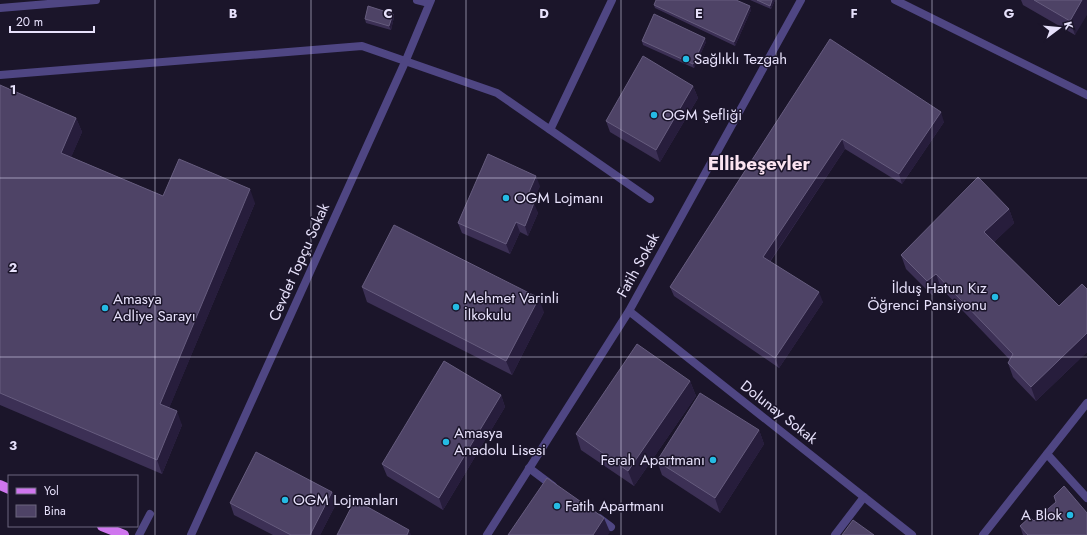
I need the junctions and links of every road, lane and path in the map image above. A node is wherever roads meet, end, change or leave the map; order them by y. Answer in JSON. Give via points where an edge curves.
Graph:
{"nodes":[{"id":1,"x":96,"y":0,"type":"edge"},
{"id":2,"x":417,"y":0,"type":"edge"},
{"id":3,"x":612,"y":0,"type":"edge"},
{"id":4,"x":801,"y":0,"type":"edge"},
{"id":5,"x":895,"y":0,"type":"edge"},
{"id":6,"x":430,"y":2,"type":"edge"},
{"id":7,"x":0,"y":8,"type":"edge"},
{"id":8,"x":406,"y":60,"type":"junction"},
{"id":9,"x":0,"y":75,"type":"edge"},
{"id":10,"x":1087,"y":95,"type":"edge"},
{"id":11,"x":550,"y":130,"type":"junction"},
{"id":12,"x":650,"y":199,"type":"dead end"},
{"id":13,"x":629,"y":311,"type":"junction"},
{"id":14,"x":1087,"y":403,"type":"edge"},
{"id":15,"x":1047,"y":454,"type":"junction"},
{"id":16,"x":529,"y":468,"type":"junction"},
{"id":17,"x":561,"y":491,"type":"edge"},
{"id":18,"x":864,"y":497,"type":"junction"},
{"id":19,"x":1087,"y":498,"type":"edge"},
{"id":20,"x":592,"y":513,"type":"edge"},
{"id":21,"x":150,"y":514,"type":"dead end"},
{"id":22,"x":104,"y":527,"type":"edge"},
{"id":23,"x":611,"y":527,"type":"dead end"},
{"id":24,"x":124,"y":535,"type":"edge"},
{"id":25,"x":139,"y":535,"type":"edge"},
{"id":26,"x":191,"y":535,"type":"edge"},
{"id":27,"x":487,"y":535,"type":"edge"},
{"id":28,"x":835,"y":535,"type":"edge"},
{"id":29,"x":912,"y":535,"type":"edge"},
{"id":30,"x":983,"y":535,"type":"edge"}],
"edges":[{"from":1,"to":7,"type":"street"},
{"from":2,"to":6,"type":"street"},
{"from":3,"to":11,"type":"street"},
{"from":4,"to":13,"type":"street","name":"Fatih Sokak"},
{"from":5,"to":10,"type":"street"},
{"from":6,"to":8,"type":"street","name":"Cevdet Topçu Sokak"},
{"from":8,"to":9,"type":"street","via":[[362,46]]},
{"from":8,"to":11,"type":"street","via":[[497,93]]},
{"from":8,"to":26,"type":"street","name":"Cevdet Topçu Sokak"},
{"from":11,"to":12,"type":"street"},
{"from":13,"to":16,"type":"street","name":"Fatih Sokak"},
{"from":13,"to":18,"type":"street","name":"Dolunay Sokak"},
{"from":14,"to":15,"type":"street"},
{"from":15,"to":19,"type":"street"},
{"from":15,"to":30,"type":"street"},
{"from":16,"to":17,"type":"street"},
{"from":16,"to":27,"type":"street","name":"Fatih Sokak"},
{"from":18,"to":28,"type":"street"},
{"from":18,"to":29,"type":"street","name":"Dolunay Sokak"},
{"from":20,"to":23,"type":"street"},
{"from":21,"to":25,"type":"street"},
{"from":22,"to":24,"type":"main road"}]}
